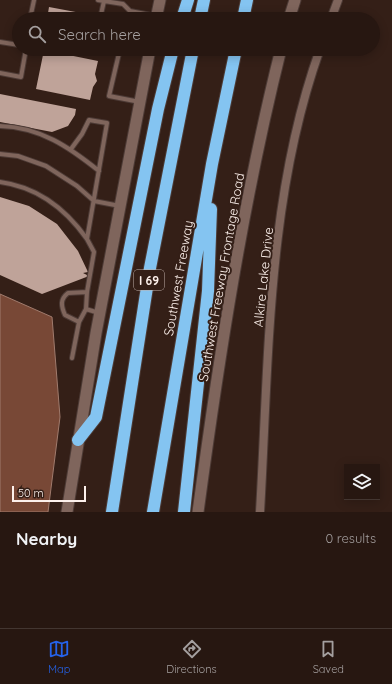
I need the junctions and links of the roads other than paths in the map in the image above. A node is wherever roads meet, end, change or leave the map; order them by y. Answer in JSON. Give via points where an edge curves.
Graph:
{"nodes":[{"id":1,"x":34,"y":0,"type":"edge"},
{"id":2,"x":98,"y":0,"type":"edge"},
{"id":3,"x":160,"y":0,"type":"edge"},
{"id":4,"x":188,"y":0,"type":"edge"},
{"id":5,"x":204,"y":0,"type":"edge"},
{"id":6,"x":247,"y":0,"type":"edge"},
{"id":7,"x":295,"y":0,"type":"edge"},
{"id":8,"x":338,"y":0,"type":"edge"},
{"id":9,"x":104,"y":1,"type":"junction"},
{"id":10,"x":130,"y":11,"type":"joint"},
{"id":11,"x":31,"y":12,"type":"edge"},
{"id":12,"x":102,"y":12,"type":"edge"},
{"id":13,"x":134,"y":12,"type":"edge"},
{"id":14,"x":157,"y":12,"type":"edge"},
{"id":15,"x":184,"y":12,"type":"edge"},
{"id":16,"x":201,"y":12,"type":"edge"},
{"id":17,"x":244,"y":12,"type":"edge"},
{"id":18,"x":291,"y":12,"type":"edge"},
{"id":19,"x":334,"y":12,"type":"edge"},
{"id":20,"x":0,"y":42,"type":"edge"},
{"id":21,"x":12,"y":44,"type":"edge"},
{"id":22,"x":25,"y":56,"type":"edge"},
{"id":23,"x":118,"y":56,"type":"edge"},
{"id":24,"x":149,"y":56,"type":"edge"},
{"id":25,"x":171,"y":56,"type":"edge"},
{"id":26,"x":192,"y":56,"type":"edge"},
{"id":27,"x":235,"y":56,"type":"edge"},
{"id":28,"x":279,"y":56,"type":"edge"},
{"id":29,"x":318,"y":56,"type":"edge"},
{"id":30,"x":0,"y":73,"type":"edge"},
{"id":31,"x":140,"y":102,"type":"junction"},
{"id":32,"x":0,"y":126,"type":"edge"},
{"id":33,"x":71,"y":149,"type":"junction"},
{"id":34,"x":0,"y":154,"type":"edge"},
{"id":35,"x":212,"y":164,"type":"junction"},
{"id":36,"x":99,"y":171,"type":"junction"},
{"id":37,"x":0,"y":182,"type":"edge"},
{"id":38,"x":94,"y":201,"type":"junction"},
{"id":39,"x":120,"y":206,"type":"junction"},
{"id":40,"x":87,"y":239,"type":"junction"},
{"id":41,"x":87,"y":292,"type":"junction"},
{"id":42,"x":86,"y":310,"type":"junction"},
{"id":43,"x":100,"y":313,"type":"junction"},
{"id":44,"x":79,"y":322,"type":"junction"},
{"id":45,"x":72,"y":358,"type":"dead end"},
{"id":46,"x":78,"y":440,"type":"junction"},
{"id":47,"x":67,"y":512,"type":"edge"},
{"id":48,"x":112,"y":512,"type":"edge"},
{"id":49,"x":153,"y":512,"type":"edge"},
{"id":50,"x":184,"y":512,"type":"edge"},
{"id":51,"x":198,"y":512,"type":"edge"},
{"id":52,"x":260,"y":512,"type":"edge"}],
"edges":[{"from":1,"to":11,"type":"lane"},
{"from":2,"to":9,"type":"lane"},
{"from":3,"to":14,"type":"main road"},
{"from":4,"to":15,"type":"highway"},
{"from":5,"to":16,"type":"highway"},
{"from":6,"to":17,"type":"highway"},
{"from":7,"to":18,"type":"main road"},
{"from":8,"to":19,"type":"street"},
{"from":9,"to":10,"type":"lane","via":[[123,4]]},
{"from":9,"to":12,"type":"lane"},
{"from":10,"to":13,"type":"lane"},
{"from":20,"to":21,"type":"lane"},
{"from":22,"to":30,"type":"lane","via":[[21,77]]},
{"from":23,"to":31,"type":"lane","via":[[109,96]]},
{"from":24,"to":31,"type":"main road"},
{"from":25,"to":46,"type":"highway","via":[[155,121],[96,417]]},
{"from":26,"to":48,"type":"highway","number":"I 69","via":[[152,256]]},
{"from":27,"to":35,"type":"highway","name":"Southwest Freeway"},
{"from":28,"to":51,"type":"main road","name":"Southwest Freeway Frontage Road","via":[[245,214],[216,382]]},
{"from":29,"to":52,"type":"street","name":"Alkire Lake Drive","via":[[299,122],[274,261]]},
{"from":31,"to":39,"type":"main road"},
{"from":32,"to":33,"type":"lane","via":[[27,130]]},
{"from":33,"to":36,"type":"lane"},
{"from":33,"to":36,"type":"lane","via":[[89,120],[107,123]]},
{"from":34,"to":38,"type":"lane","via":[[18,156],[46,166],[77,186]]},
{"from":35,"to":49,"type":"highway","name":"Southwest Freeway"},
{"from":35,"to":50,"type":"highway","via":[[208,291]]},
{"from":36,"to":38,"type":"lane"},
{"from":37,"to":40,"type":"lane","via":[[27,188],[52,201],[75,222]]},
{"from":38,"to":39,"type":"lane"},
{"from":38,"to":40,"type":"lane"},
{"from":39,"to":43,"type":"main road"},
{"from":40,"to":41,"type":"lane","via":[[94,252]]},
{"from":41,"to":42,"type":"lane"},
{"from":41,"to":44,"type":"lane","via":[[68,293],[62,300],[65,315]]},
{"from":42,"to":43,"type":"lane"},
{"from":42,"to":44,"type":"lane"},
{"from":43,"to":46,"type":"main road"},
{"from":44,"to":45,"type":"lane"},
{"from":46,"to":47,"type":"main road"}]}
